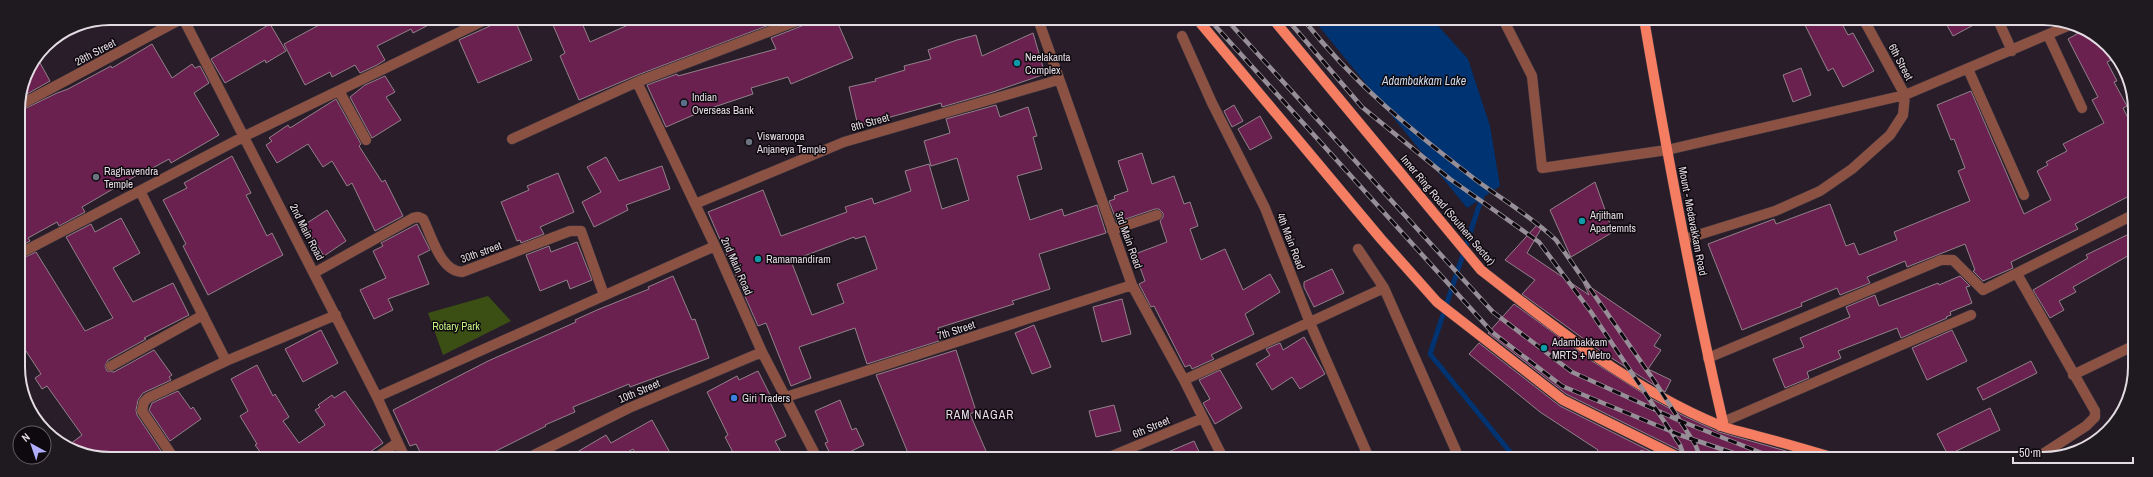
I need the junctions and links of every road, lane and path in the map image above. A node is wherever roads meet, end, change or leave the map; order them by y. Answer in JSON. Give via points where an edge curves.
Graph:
{"nodes":[{"id":1,"x":170,"y":25,"type":"edge"},
{"id":2,"x":187,"y":25,"type":"edge"},
{"id":3,"x":475,"y":25,"type":"edge"},
{"id":4,"x":786,"y":25,"type":"edge"},
{"id":5,"x":1040,"y":25,"type":"edge"},
{"id":6,"x":1202,"y":25,"type":"edge"},
{"id":7,"x":1278,"y":25,"type":"edge"},
{"id":8,"x":1506,"y":25,"type":"edge"},
{"id":9,"x":1645,"y":25,"type":"edge"},
{"id":10,"x":1867,"y":25,"type":"edge"},
{"id":11,"x":2000,"y":25,"type":"edge"},
{"id":12,"x":2063,"y":28,"type":"edge"},
{"id":13,"x":2048,"y":35,"type":"junction"},
{"id":14,"x":1182,"y":36,"type":"dead end"},
{"id":15,"x":2012,"y":50,"type":"junction"},
{"id":16,"x":1968,"y":69,"type":"junction"},
{"id":17,"x":1058,"y":80,"type":"junction"},
{"id":18,"x":637,"y":82,"type":"junction"},
{"id":19,"x":338,"y":91,"type":"junction"},
{"id":20,"x":1905,"y":95,"type":"junction"},
{"id":21,"x":26,"y":102,"type":"edge"},
{"id":22,"x":2082,"y":108,"type":"dead end"},
{"id":23,"x":245,"y":136,"type":"junction"},
{"id":24,"x":512,"y":139,"type":"dead end"},
{"id":25,"x":366,"y":140,"type":"dead end"},
{"id":26,"x":1667,"y":150,"type":"junction"},
{"id":27,"x":140,"y":191,"type":"junction"},
{"id":28,"x":2024,"y":195,"type":"dead end"},
{"id":29,"x":695,"y":204,"type":"junction"},
{"id":30,"x":1157,"y":215,"type":"dead end"},
{"id":31,"x":2128,"y":218,"type":"edge"},
{"id":32,"x":1112,"y":230,"type":"junction"},
{"id":33,"x":1685,"y":239,"type":"junction"},
{"id":34,"x":716,"y":246,"type":"junction"},
{"id":35,"x":1358,"y":249,"type":"dead end"},
{"id":36,"x":25,"y":251,"type":"edge"},
{"id":37,"x":314,"y":273,"type":"junction"},
{"id":38,"x":2017,"y":274,"type":"junction"},
{"id":39,"x":1132,"y":285,"type":"junction"},
{"id":40,"x":1384,"y":288,"type":"junction"},
{"id":41,"x":604,"y":295,"type":"junction"},
{"id":42,"x":203,"y":315,"type":"junction"},
{"id":43,"x":1971,"y":315,"type":"dead end"},
{"id":44,"x":336,"y":316,"type":"junction"},
{"id":45,"x":1310,"y":323,"type":"junction"},
{"id":46,"x":2128,"y":348,"type":"edge"},
{"id":47,"x":762,"y":352,"type":"junction"},
{"id":48,"x":1708,"y":358,"type":"junction"},
{"id":49,"x":226,"y":361,"type":"junction"},
{"id":50,"x":110,"y":366,"type":"dead end"},
{"id":51,"x":2074,"y":375,"type":"junction"},
{"id":52,"x":1184,"y":380,"type":"junction"},
{"id":53,"x":377,"y":396,"type":"junction"},
{"id":54,"x":786,"y":397,"type":"junction"},
{"id":55,"x":1203,"y":418,"type":"junction"},
{"id":56,"x":1721,"y":424,"type":"junction"},
{"id":57,"x":397,"y":443,"type":"junction"},
{"id":58,"x":170,"y":452,"type":"edge"},
{"id":59,"x":385,"y":452,"type":"edge"},
{"id":60,"x":402,"y":452,"type":"edge"},
{"id":61,"x":540,"y":452,"type":"edge"},
{"id":62,"x":814,"y":452,"type":"edge"},
{"id":63,"x":1121,"y":452,"type":"edge"},
{"id":64,"x":1220,"y":452,"type":"edge"},
{"id":65,"x":1366,"y":452,"type":"edge"},
{"id":66,"x":1456,"y":452,"type":"edge"},
{"id":67,"x":1670,"y":452,"type":"edge"},
{"id":68,"x":1815,"y":452,"type":"edge"},
{"id":69,"x":2046,"y":452,"type":"edge"}],
"edges":[{"from":1,"to":21,"type":"street","name":"28th Street"},
{"from":2,"to":23,"type":"street","name":"2nd Main Road"},
{"from":3,"to":19,"type":"street"},
{"from":4,"to":18,"type":"street"},
{"from":5,"to":17,"type":"street","name":"3rd Main Road"},
{"from":6,"to":67,"type":"main road","via":[[1391,251],[1437,302],[1563,400]]},
{"from":7,"to":56,"type":"main road","name":"Inner Ring Road (Southern Sector)","via":[[1481,270],[1632,380],[1674,403]]},
{"from":8,"to":26,"type":"street","via":[[1532,76],[1542,168]]},
{"from":9,"to":26,"type":"main road","name":"Mount - Medavakkam Road"},
{"from":10,"to":20,"type":"street","name":"6th Street"},
{"from":11,"to":15,"type":"street"},
{"from":12,"to":13,"type":"street"},
{"from":13,"to":15,"type":"street"},
{"from":13,"to":22,"type":"street"},
{"from":14,"to":45,"type":"street","name":"4th Main Road","via":[[1212,103],[1265,208]]},
{"from":15,"to":16,"type":"street"},
{"from":16,"to":20,"type":"street"},
{"from":16,"to":28,"type":"street"},
{"from":17,"to":29,"type":"street","name":"8th Street","via":[[844,142]]},
{"from":17,"to":32,"type":"street","name":"3rd Main Road"},
{"from":18,"to":24,"type":"street"},
{"from":18,"to":29,"type":"street","name":"2nd Main Road"},
{"from":19,"to":23,"type":"street"},
{"from":19,"to":25,"type":"street"},
{"from":20,"to":26,"type":"street"},
{"from":20,"to":33,"type":"street","via":[[1903,115],[1890,135],[1852,169],[1826,186],[1775,211]]},
{"from":23,"to":27,"type":"street"},
{"from":23,"to":37,"type":"street","name":"2nd Main Road"},
{"from":26,"to":33,"type":"main road","name":"Mount - Medavakkam Road"},
{"from":27,"to":36,"type":"street"},
{"from":27,"to":42,"type":"street"},
{"from":29,"to":34,"type":"street","name":"2nd Main Road"},
{"from":30,"to":32,"type":"street"},
{"from":31,"to":38,"type":"street"},
{"from":32,"to":39,"type":"street","name":"3rd Main Road"},
{"from":33,"to":48,"type":"main road","name":"Mount - Medavakkam Road"},
{"from":34,"to":41,"type":"street"},
{"from":34,"to":47,"type":"street","name":"2nd Main Road"},
{"from":35,"to":40,"type":"street"},
{"from":37,"to":41,"type":"street","name":"30th street","via":[[418,217],[423,219],[445,265],[454,272],[462,272],[570,231],[581,231]]},
{"from":37,"to":44,"type":"street","name":"2nd Main Road"},
{"from":38,"to":48,"type":"street","via":[[1983,290],[1953,260],[1941,260]]},
{"from":38,"to":51,"type":"street"},
{"from":39,"to":52,"type":"street","name":"3rd Main Road"},
{"from":39,"to":54,"type":"street","name":"7th Street"},
{"from":40,"to":45,"type":"street"},
{"from":40,"to":66,"type":"street"},
{"from":41,"to":53,"type":"street"},
{"from":42,"to":49,"type":"street"},
{"from":42,"to":50,"type":"street"},
{"from":43,"to":56,"type":"street"},
{"from":44,"to":49,"type":"street"},
{"from":44,"to":53,"type":"street","name":"2nd Main Road"},
{"from":45,"to":52,"type":"street"},
{"from":45,"to":65,"type":"street","name":"4th Main Road"},
{"from":46,"to":51,"type":"street"},
{"from":47,"to":54,"type":"street","name":"2nd Main Road"},
{"from":47,"to":61,"type":"street","name":"10th Street","via":[[629,408]]},
{"from":48,"to":56,"type":"main road","name":"Mount - Medavakkam Road"},
{"from":49,"to":58,"type":"street","via":[[144,402],[142,411]]},
{"from":51,"to":69,"type":"street","via":[[2095,412],[2094,417],[2086,426]]},
{"from":52,"to":55,"type":"street","name":"3rd Main Road"},
{"from":53,"to":57,"type":"street","name":"2nd Main Road"},
{"from":54,"to":62,"type":"street","name":"2nd Main Road"},
{"from":55,"to":63,"type":"street","name":"6th Street"},
{"from":55,"to":64,"type":"street","name":"3rd Main Road"},
{"from":56,"to":68,"type":"main road","name":"Inner Ring Road (Southern Sector)"},
{"from":57,"to":59,"type":"street"},
{"from":57,"to":60,"type":"street","name":"2nd Main Road"}]}
